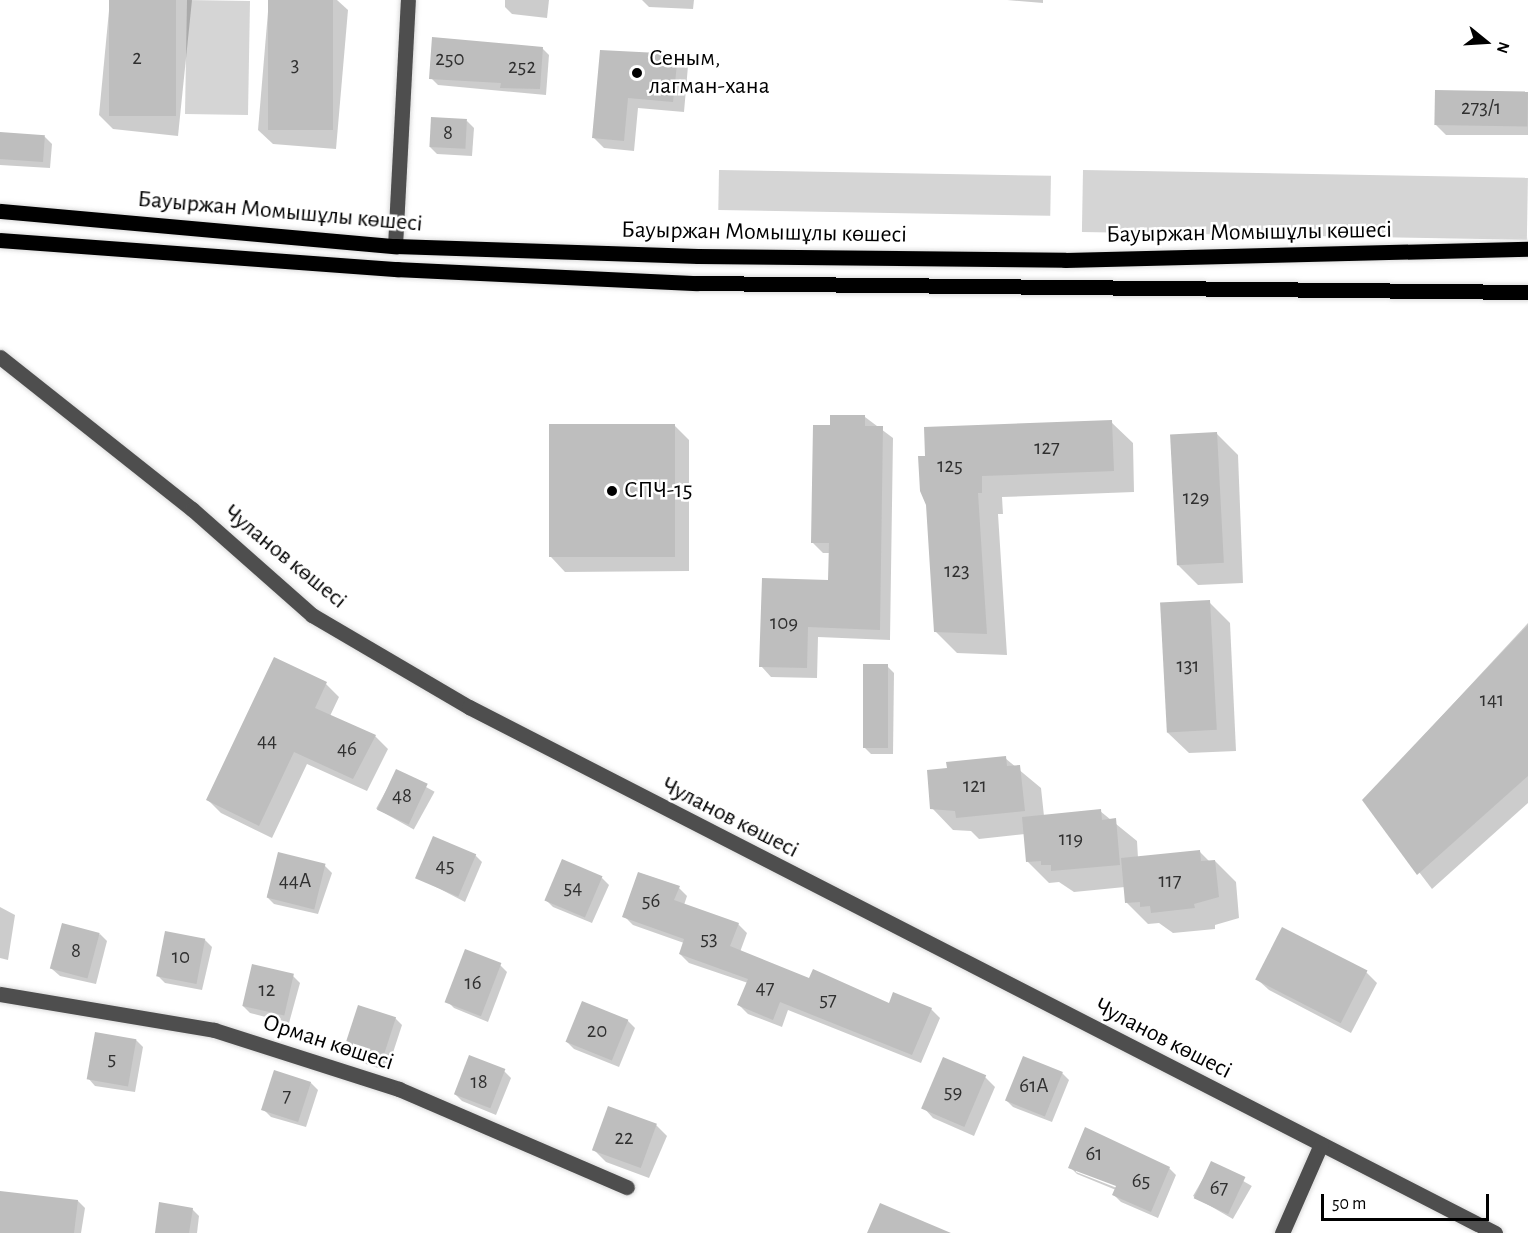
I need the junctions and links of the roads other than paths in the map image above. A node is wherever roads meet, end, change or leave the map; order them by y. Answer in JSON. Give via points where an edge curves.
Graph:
{"nodes":[{"id":1,"x":408,"y":0,"type":"edge"},
{"id":2,"x":0,"y":211,"type":"edge"},
{"id":3,"x":0,"y":240,"type":"edge"},
{"id":4,"x":395,"y":246,"type":"junction"},
{"id":5,"x":1528,"y":249,"type":"edge"},
{"id":6,"x":1528,"y":292,"type":"edge"},
{"id":7,"x":0,"y":357,"type":"edge"},
{"id":8,"x":0,"y":994,"type":"edge"},
{"id":9,"x":1321,"y":1144,"type":"junction"},
{"id":10,"x":627,"y":1187,"type":"dead end"},
{"id":11,"x":1282,"y":1233,"type":"edge"},
{"id":12,"x":1495,"y":1233,"type":"edge"}],
"edges":[{"from":1,"to":4,"type":"street"},
{"from":2,"to":4,"type":"main road","name":"Бауыржан Момышұлы көшесі"},
{"from":3,"to":6,"type":"main road","name":"Бауыржан Момышұлы көшесі","via":[[397,269],[603,278],[906,288]]},
{"from":4,"to":5,"type":"main road","name":"Бауыржан Момышұлы көшесі","via":[[698,256],[1065,260]]},
{"from":7,"to":9,"type":"street","name":"Чуланов көшесі","via":[[192,509],[322,620],[478,712]]},
{"from":8,"to":10,"type":"street","name":"Орман көшесі","via":[[214,1030],[399,1089]]},
{"from":9,"to":11,"type":"street"},
{"from":9,"to":12,"type":"street","name":"Чуланов көшесі"}]}
